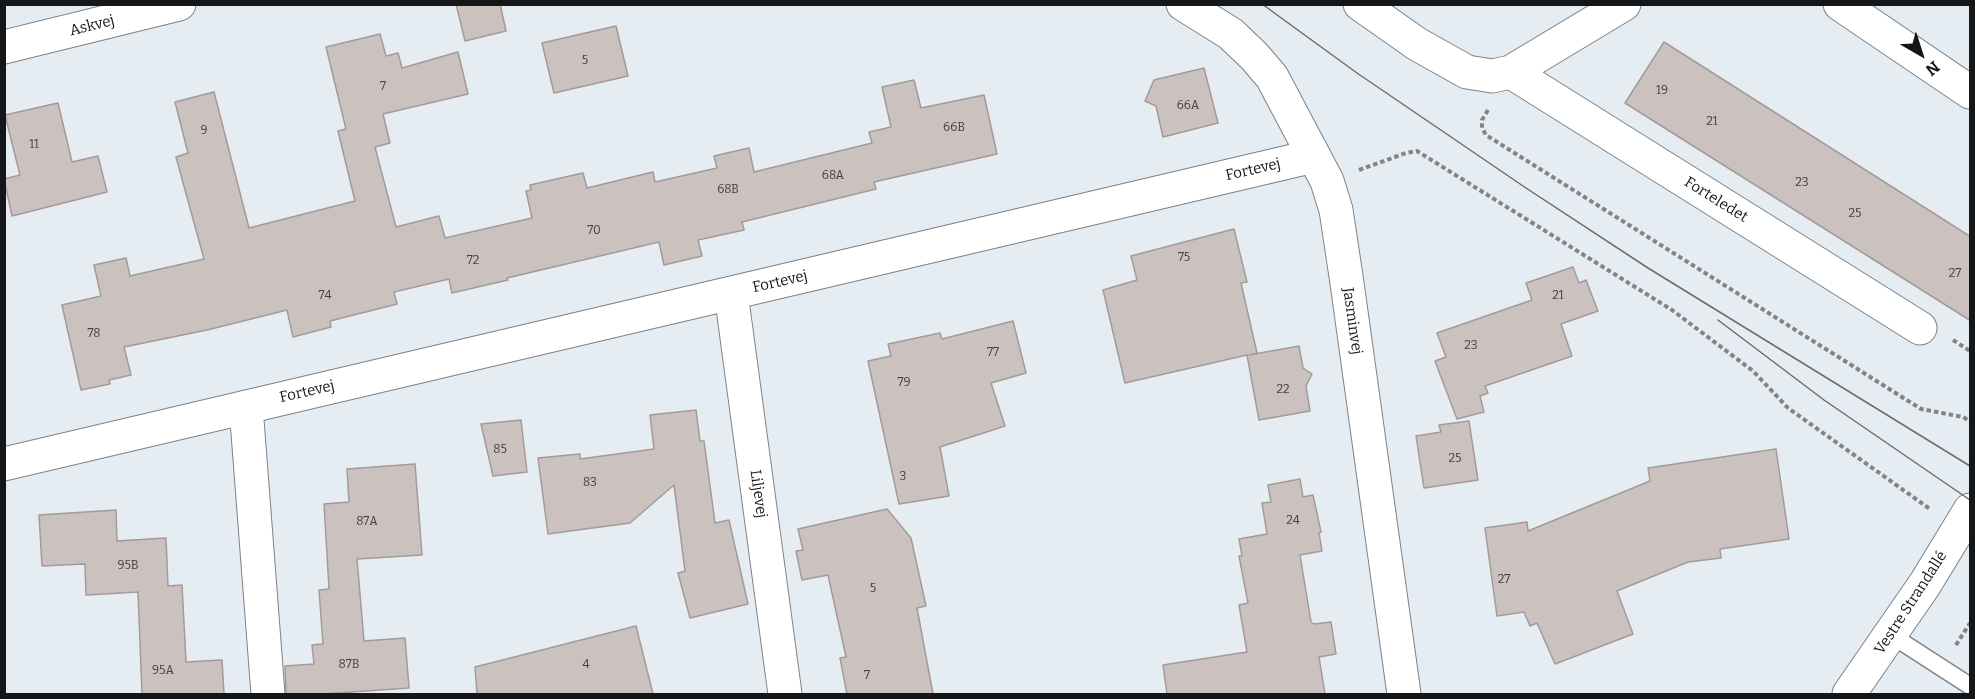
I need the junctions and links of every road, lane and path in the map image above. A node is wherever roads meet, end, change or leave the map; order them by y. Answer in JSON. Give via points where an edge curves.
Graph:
{"nodes":[{"id":1,"x":179,"y":4,"type":"edge"},
{"id":2,"x":1183,"y":4,"type":"edge"},
{"id":3,"x":1360,"y":4,"type":"edge"},
{"id":4,"x":1624,"y":4,"type":"edge"},
{"id":5,"x":1840,"y":4,"type":"edge"},
{"id":6,"x":4,"y":47,"type":"edge"},
{"id":7,"x":1467,"y":72,"type":"junction"},
{"id":8,"x":1511,"y":72,"type":"junction"},
{"id":9,"x":1971,"y":92,"type":"edge"},
{"id":10,"x":1321,"y":169,"type":"junction"},
{"id":11,"x":731,"y":293,"type":"junction"},
{"id":12,"x":1920,"y":328,"type":"dead end"},
{"id":13,"x":246,"y":406,"type":"junction"},
{"id":14,"x":1971,"y":422,"type":"edge"},
{"id":15,"x":4,"y":464,"type":"edge"},
{"id":16,"x":1965,"y":520,"type":"edge"},
{"id":17,"x":1891,"y":635,"type":"junction"},
{"id":18,"x":1971,"y":686,"type":"edge"},
{"id":19,"x":268,"y":694,"type":"edge"},
{"id":20,"x":785,"y":694,"type":"edge"},
{"id":21,"x":1404,"y":694,"type":"edge"},
{"id":22,"x":1849,"y":694,"type":"edge"}],
"edges":[{"from":1,"to":6,"type":"street","name":"Askvej"},
{"from":2,"to":10,"type":"street","name":"Jasminvej","via":[[1231,34],[1272,76]]},
{"from":3,"to":7,"type":"street","via":[[1417,44]]},
{"from":4,"to":8,"type":"street"},
{"from":5,"to":9,"type":"street"},
{"from":7,"to":8,"type":"street","via":[[1492,76]]},
{"from":7,"to":14,"type":"path","via":[[1469,88],[1490,106],[1482,120],[1486,135],[1921,409]]},
{"from":8,"to":12,"type":"street","name":"Forteledet"},
{"from":10,"to":11,"type":"street","name":"Fortevej"},
{"from":10,"to":16,"type":"path","via":[[1417,151],[1672,310],[1753,371],[1788,408]]},
{"from":10,"to":21,"type":"street","name":"Jasminvej","via":[[1336,210]]},
{"from":11,"to":13,"type":"street","name":"Fortevej"},
{"from":11,"to":20,"type":"street","name":"Liljevej"},
{"from":13,"to":15,"type":"street","name":"Fortevej"},
{"from":13,"to":19,"type":"street"},
{"from":16,"to":17,"type":"street","name":"Vestre Strandallé"},
{"from":17,"to":18,"type":"lane"},
{"from":17,"to":22,"type":"street","name":"Vestre Strandallé"}]}
